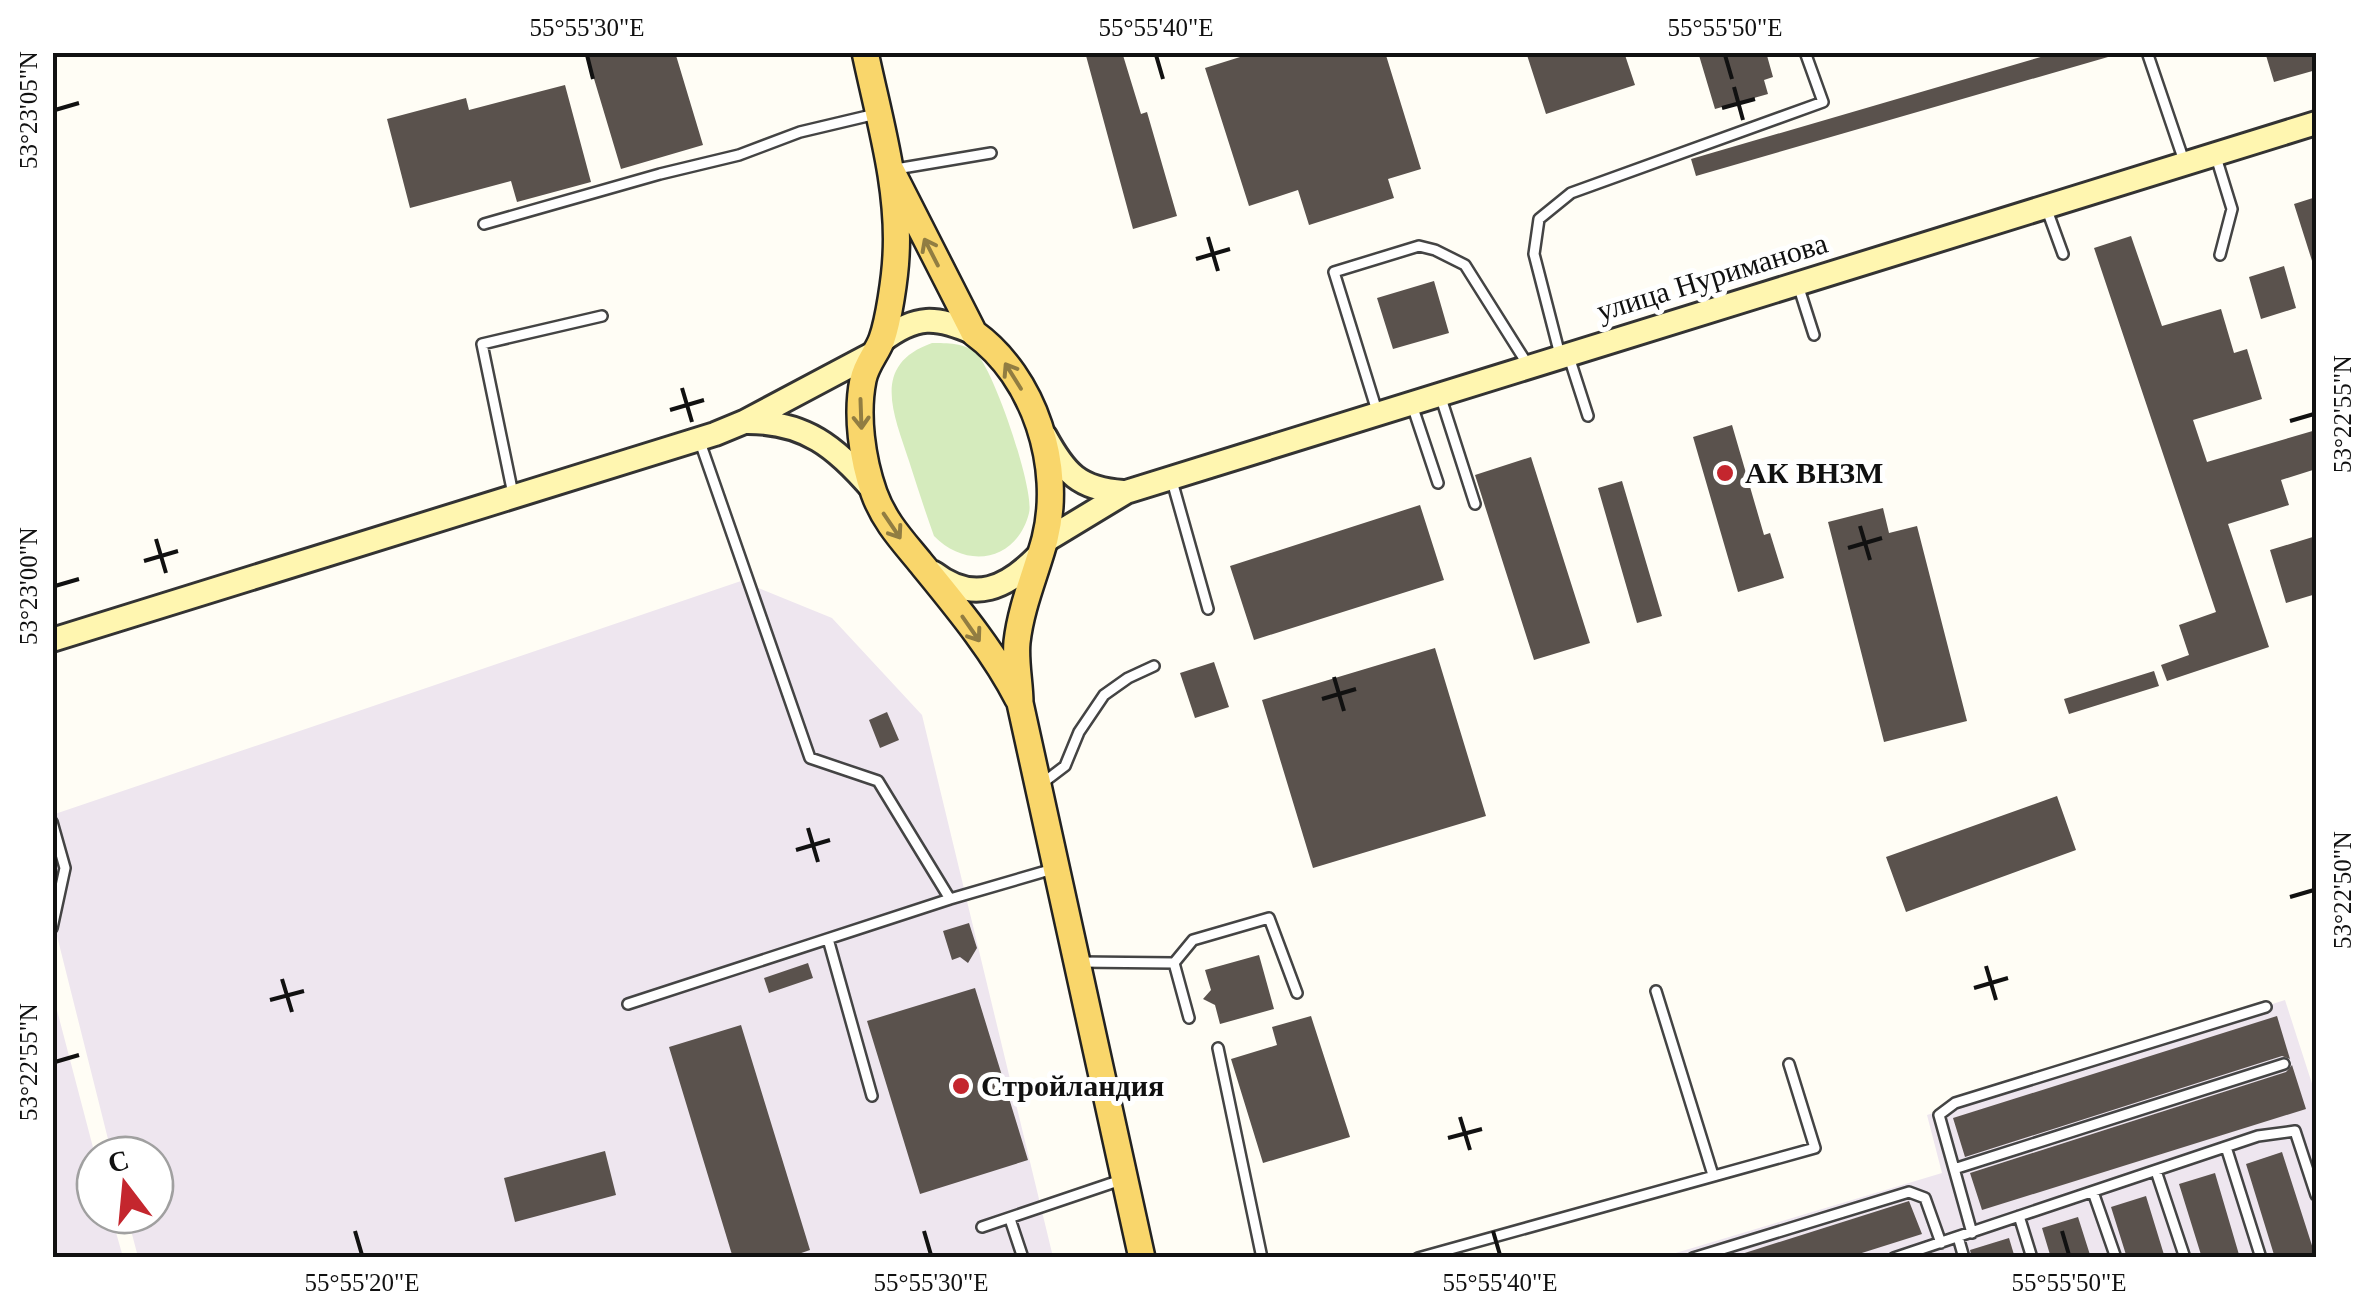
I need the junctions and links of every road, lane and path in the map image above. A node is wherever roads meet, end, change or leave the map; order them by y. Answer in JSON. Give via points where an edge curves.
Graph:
{"nodes":[{"id":1,"x":865,"y":52,"type":"edge"},
{"id":2,"x":1806,"y":52,"type":"edge"},
{"id":3,"x":2147,"y":52,"type":"edge"},
{"id":4,"x":878,"y":114,"type":"junction"},
{"id":5,"x":2316,"y":122,"type":"edge"},
{"id":6,"x":992,"y":153,"type":"dead end"},
{"id":7,"x":2215,"y":154,"type":"junction"},
{"id":8,"x":2184,"y":163,"type":"junction"},
{"id":9,"x":891,"y":170,"type":"junction"},
{"id":10,"x":2046,"y":206,"type":"junction"},
{"id":11,"x":484,"y":224,"type":"dead end"},
{"id":12,"x":2063,"y":254,"type":"dead end"},
{"id":13,"x":2220,"y":255,"type":"dead end"},
{"id":14,"x":1797,"y":282,"type":"junction"},
{"id":15,"x":602,"y":316,"type":"dead end"},
{"id":16,"x":974,"y":333,"type":"junction"},
{"id":17,"x":1814,"y":335,"type":"dead end"},
{"id":18,"x":877,"y":348,"type":"junction"},
{"id":19,"x":1564,"y":354,"type":"junction"},
{"id":20,"x":1528,"y":365,"type":"junction"},
{"id":21,"x":1440,"y":392,"type":"junction"},
{"id":22,"x":1411,"y":401,"type":"junction"},
{"id":23,"x":1378,"y":412,"type":"junction"},
{"id":24,"x":1588,"y":416,"type":"dead end"},
{"id":25,"x":744,"y":422,"type":"junction"},
{"id":26,"x":1040,"y":427,"type":"junction"},
{"id":27,"x":699,"y":439,"type":"junction"},
{"id":28,"x":1171,"y":479,"type":"junction"},
{"id":29,"x":1438,"y":483,"type":"dead end"},
{"id":30,"x":873,"y":492,"type":"junction"},
{"id":31,"x":1126,"y":492,"type":"junction"},
{"id":32,"x":514,"y":497,"type":"junction"},
{"id":33,"x":1475,"y":504,"type":"dead end"},
{"id":34,"x":1042,"y":548,"type":"junction"},
{"id":35,"x":917,"y":558,"type":"junction"},
{"id":36,"x":1208,"y":609,"type":"dead end"},
{"id":37,"x":52,"y":640,"type":"edge"},
{"id":38,"x":1154,"y":666,"type":"dead end"},
{"id":39,"x":1020,"y":703,"type":"junction"},
{"id":40,"x":1038,"y":787,"type":"junction"},
{"id":41,"x":52,"y":822,"type":"edge"},
{"id":42,"x":1056,"y":868,"type":"junction"},
{"id":43,"x":950,"y":899,"type":"junction"},
{"id":44,"x":52,"y":928,"type":"edge"},
{"id":45,"x":828,"y":939,"type":"junction"},
{"id":46,"x":1076,"y":962,"type":"junction"},
{"id":47,"x":1174,"y":963,"type":"junction"},
{"id":48,"x":1656,"y":991,"type":"dead end"},
{"id":49,"x":1297,"y":993,"type":"dead end"},
{"id":50,"x":628,"y":1004,"type":"dead end"},
{"id":51,"x":2266,"y":1007,"type":"dead end"},
{"id":52,"x":1190,"y":1018,"type":"dead end"},
{"id":53,"x":1218,"y":1048,"type":"dead end"},
{"id":54,"x":1789,"y":1064,"type":"dead end"},
{"id":55,"x":2284,"y":1064,"type":"dead end"},
{"id":56,"x":872,"y":1096,"type":"dead end"},
{"id":57,"x":2226,"y":1147,"type":"junction"},
{"id":58,"x":1954,"y":1169,"type":"junction"},
{"id":59,"x":2156,"y":1171,"type":"junction"},
{"id":60,"x":1713,"y":1175,"type":"junction"},
{"id":61,"x":1124,"y":1179,"type":"junction"},
{"id":62,"x":2094,"y":1192,"type":"junction"},
{"id":63,"x":2316,"y":1195,"type":"edge"},
{"id":64,"x":2019,"y":1216,"type":"junction"},
{"id":65,"x":1010,"y":1218,"type":"junction"},
{"id":66,"x":982,"y":1227,"type":"dead end"},
{"id":67,"x":1972,"y":1232,"type":"junction"},
{"id":68,"x":1958,"y":1237,"type":"junction"},
{"id":69,"x":1942,"y":1242,"type":"junction"},
{"id":70,"x":1023,"y":1258,"type":"edge"},
{"id":71,"x":1142,"y":1258,"type":"edge"},
{"id":72,"x":1262,"y":1258,"type":"edge"},
{"id":73,"x":1418,"y":1258,"type":"edge"},
{"id":74,"x":1693,"y":1258,"type":"edge"},
{"id":75,"x":1894,"y":1258,"type":"edge"},
{"id":76,"x":1964,"y":1258,"type":"edge"},
{"id":77,"x":2032,"y":1258,"type":"edge"},
{"id":78,"x":2116,"y":1258,"type":"edge"},
{"id":79,"x":2184,"y":1258,"type":"edge"},
{"id":80,"x":2260,"y":1258,"type":"edge"}],
"edges":[{"from":1,"to":4,"type":"main road"},
{"from":2,"to":19,"type":"lane","via":[[1823,102],[1570,193],[1539,219],[1534,254]]},
{"from":3,"to":8,"type":"lane"},
{"from":4,"to":9,"type":"main road"},
{"from":4,"to":11,"type":"lane"},
{"from":5,"to":7,"type":"main road","name":"улица Нуриманова"},
{"from":6,"to":9,"type":"lane"},
{"from":7,"to":8,"type":"main road","name":"улица Нуриманова"},
{"from":7,"to":13,"type":"lane","via":[[2232,209]]},
{"from":8,"to":10,"type":"main road","name":"улица Нуриманова"},
{"from":16,"to":9,"type":"main road","one_way":true},
{"from":9,"to":18,"type":"main road","via":[[896,256]]},
{"from":10,"to":12,"type":"lane"},
{"from":10,"to":14,"type":"main road","name":"улица Нуриманова"},
{"from":14,"to":17,"type":"lane"},
{"from":14,"to":19,"type":"main road","name":"улица Нуриманова"},
{"from":15,"to":32,"type":"lane","via":[[482,344]]},
{"from":16,"to":18,"type":"main road","via":[[922,320],[900,327]]},
{"from":26,"to":16,"type":"main road","one_way":true,"via":[[1006,363]]},
{"from":18,"to":25,"type":"main road"},
{"from":18,"to":30,"type":"main road","one_way":true,"via":[[860,397]]},
{"from":19,"to":20,"type":"main road","name":"улица Нуриманова"},
{"from":19,"to":24,"type":"lane"},
{"from":20,"to":21,"type":"main road","name":"улица Нуриманова"},
{"from":20,"to":23,"type":"lane","via":[[1465,265],[1435,250],[1419,246],[1334,272]]},
{"from":21,"to":22,"type":"main road","name":"улица Нуриманова"},
{"from":21,"to":33,"type":"lane"},
{"from":22,"to":23,"type":"main road","name":"улица Нуриманова"},
{"from":22,"to":29,"type":"lane"},
{"from":23,"to":28,"type":"main road","name":"улица Нуриманова"},
{"from":25,"to":27,"type":"main road"},
{"from":25,"to":30,"type":"main road","via":[[786,424],[812,436],[849,462]]},
{"from":26,"to":31,"type":"main road","via":[[1056,457],[1082,483]]},
{"from":26,"to":34,"type":"main road","via":[[1050,483]]},
{"from":27,"to":32,"type":"main road"},
{"from":27,"to":43,"type":"lane","via":[[810,758],[878,781]]},
{"from":28,"to":31,"type":"main road","name":"улица Нуриманова"},
{"from":28,"to":36,"type":"lane"},
{"from":30,"to":35,"type":"main road","one_way":true},
{"from":31,"to":34,"type":"main road","name":"улица Нуриманова"},
{"from":32,"to":37,"type":"main road"},
{"from":34,"to":35,"type":"main road","via":[[1010,580],[980,590],[957,588]]},
{"from":34,"to":39,"type":"main road","via":[[1017,644]]},
{"from":35,"to":39,"type":"main road","one_way":true},
{"from":38,"to":40,"type":"lane","via":[[1104,695],[1065,766]]},
{"from":39,"to":40,"type":"main road"},
{"from":40,"to":42,"type":"main road"},
{"from":41,"to":44,"type":"lane","via":[[64,868]]},
{"from":42,"to":43,"type":"lane"},
{"from":42,"to":46,"type":"main road"},
{"from":43,"to":45,"type":"lane"},
{"from":45,"to":50,"type":"lane"},
{"from":45,"to":56,"type":"lane"},
{"from":46,"to":47,"type":"lane"},
{"from":46,"to":61,"type":"main road"},
{"from":47,"to":49,"type":"lane","via":[[1193,940],[1268,918]]},
{"from":47,"to":52,"type":"lane"},
{"from":48,"to":60,"type":"lane"},
{"from":51,"to":58,"type":"lane","via":[[1955,1104],[1939,1116]]},
{"from":53,"to":72,"type":"lane"},
{"from":54,"to":60,"type":"lane","via":[[1815,1148]]},
{"from":55,"to":58,"type":"lane"},
{"from":57,"to":59,"type":"lane"},
{"from":57,"to":63,"type":"lane","via":[[2295,1131]]},
{"from":57,"to":80,"type":"lane"},
{"from":58,"to":67,"type":"lane"},
{"from":59,"to":62,"type":"lane"},
{"from":59,"to":79,"type":"lane"},
{"from":60,"to":73,"type":"lane"},
{"from":61,"to":65,"type":"lane"},
{"from":61,"to":71,"type":"main road"},
{"from":62,"to":64,"type":"lane"},
{"from":62,"to":78,"type":"lane"},
{"from":64,"to":67,"type":"lane"},
{"from":64,"to":77,"type":"lane"},
{"from":65,"to":66,"type":"lane"},
{"from":65,"to":70,"type":"lane"},
{"from":67,"to":68,"type":"lane"},
{"from":68,"to":69,"type":"lane"},
{"from":68,"to":76,"type":"lane"},
{"from":69,"to":74,"type":"lane","via":[[1925,1198],[1908,1192]]},
{"from":69,"to":75,"type":"lane"}]}
